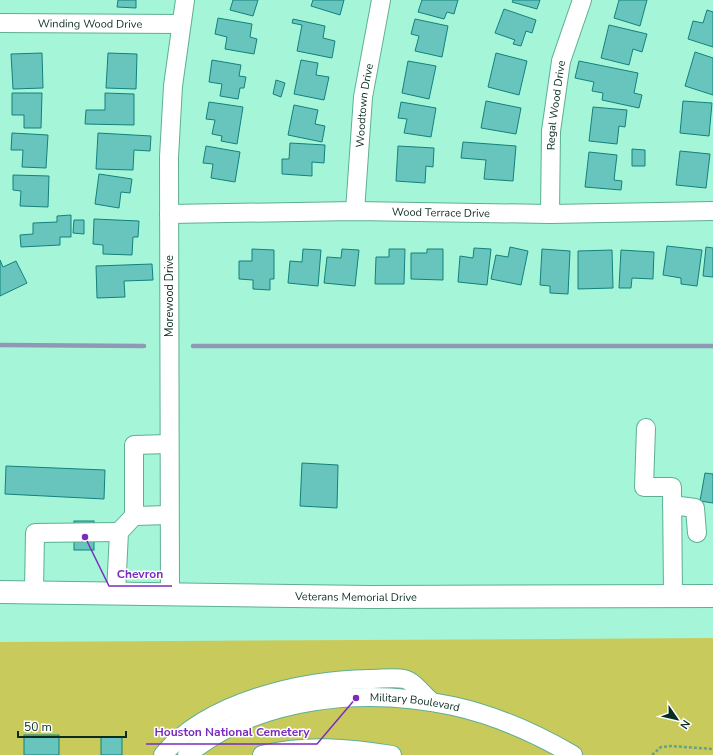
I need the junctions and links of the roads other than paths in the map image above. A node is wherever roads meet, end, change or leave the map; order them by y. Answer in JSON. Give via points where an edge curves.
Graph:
{"nodes":[{"id":1,"x":185,"y":0,"type":"edge"},
{"id":2,"x":381,"y":0,"type":"edge"},
{"id":3,"x":582,"y":0,"type":"edge"},
{"id":4,"x":0,"y":23,"type":"edge"},
{"id":5,"x":180,"y":24,"type":"junction"},
{"id":6,"x":356,"y":211,"type":"junction"},
{"id":7,"x":713,"y":211,"type":"edge"},
{"id":8,"x":169,"y":214,"type":"junction"},
{"id":9,"x":550,"y":214,"type":"junction"},
{"id":10,"x":646,"y":428,"type":"dead end"},
{"id":11,"x":168,"y":444,"type":"junction"},
{"id":12,"x":672,"y":505,"type":"junction"},
{"id":13,"x":169,"y":515,"type":"junction"},
{"id":14,"x":134,"y":516,"type":"junction"},
{"id":15,"x":120,"y":532,"type":"junction"},
{"id":16,"x":697,"y":533,"type":"dead end"},
{"id":17,"x":34,"y":591,"type":"junction"},
{"id":18,"x":0,"y":592,"type":"edge"},
{"id":19,"x":116,"y":593,"type":"junction"},
{"id":20,"x":170,"y":594,"type":"junction"},
{"id":21,"x":672,"y":596,"type":"junction"},
{"id":22,"x":713,"y":596,"type":"edge"},
{"id":23,"x":432,"y":702,"type":"junction"},
{"id":24,"x":163,"y":755,"type":"edge"},
{"id":25,"x":187,"y":755,"type":"edge"},
{"id":26,"x":262,"y":755,"type":"edge"},
{"id":27,"x":392,"y":755,"type":"edge"},
{"id":28,"x":573,"y":755,"type":"edge"}],
"edges":[{"from":1,"to":5,"type":"street","name":"Morewood Drive"},
{"from":2,"to":6,"type":"street","name":"Woodtown Drive","via":[[363,97]]},
{"from":3,"to":9,"type":"street","name":"Regal Wood Drive","via":[[562,60],[551,131]]},
{"from":4,"to":5,"type":"street","name":"Winding Wood Drive"},
{"from":5,"to":8,"type":"street","name":"Morewood Drive","via":[[173,86]]},
{"from":6,"to":8,"type":"street","name":"Wood Terrace Drive"},
{"from":6,"to":9,"type":"street","name":"Wood Terrace Drive"},
{"from":7,"to":9,"type":"street","name":"Wood Terrace Drive"},
{"from":8,"to":11,"type":"street","name":"Morewood Drive"},
{"from":10,"to":12,"type":"street","via":[[644,487],[672,487]]},
{"from":11,"to":13,"type":"street","name":"Morewood Drive"},
{"from":11,"to":14,"type":"street","via":[[134,445]]},
{"from":12,"to":16,"type":"street","via":[[695,508]]},
{"from":12,"to":21,"type":"street"},
{"from":13,"to":14,"type":"street"},
{"from":13,"to":20,"type":"street","name":"Morewood Drive"},
{"from":14,"to":15,"type":"street"},
{"from":15,"to":17,"type":"street","via":[[35,533]]},
{"from":15,"to":19,"type":"street"},
{"from":17,"to":18,"type":"main road","name":"Veterans Memorial Drive"},
{"from":17,"to":19,"type":"main road","name":"Veterans Memorial Drive"},
{"from":19,"to":20,"type":"main road","name":"Veterans Memorial Drive"},
{"from":20,"to":21,"type":"main road","name":"Veterans Memorial Drive","via":[[370,597]]},
{"from":21,"to":22,"type":"main road","name":"Veterans Memorial Drive"},
{"from":23,"to":24,"type":"street","via":[[403,679],[316,683],[275,692],[233,706],[193,729]]},
{"from":23,"to":25,"type":"street","name":"Military Boulevard","via":[[357,698],[287,707],[232,726],[214,735]]},
{"from":23,"to":28,"type":"street","name":"Military Boulevard","via":[[493,719]]},
{"from":26,"to":27,"type":"street","via":[[314,748]]}]}
